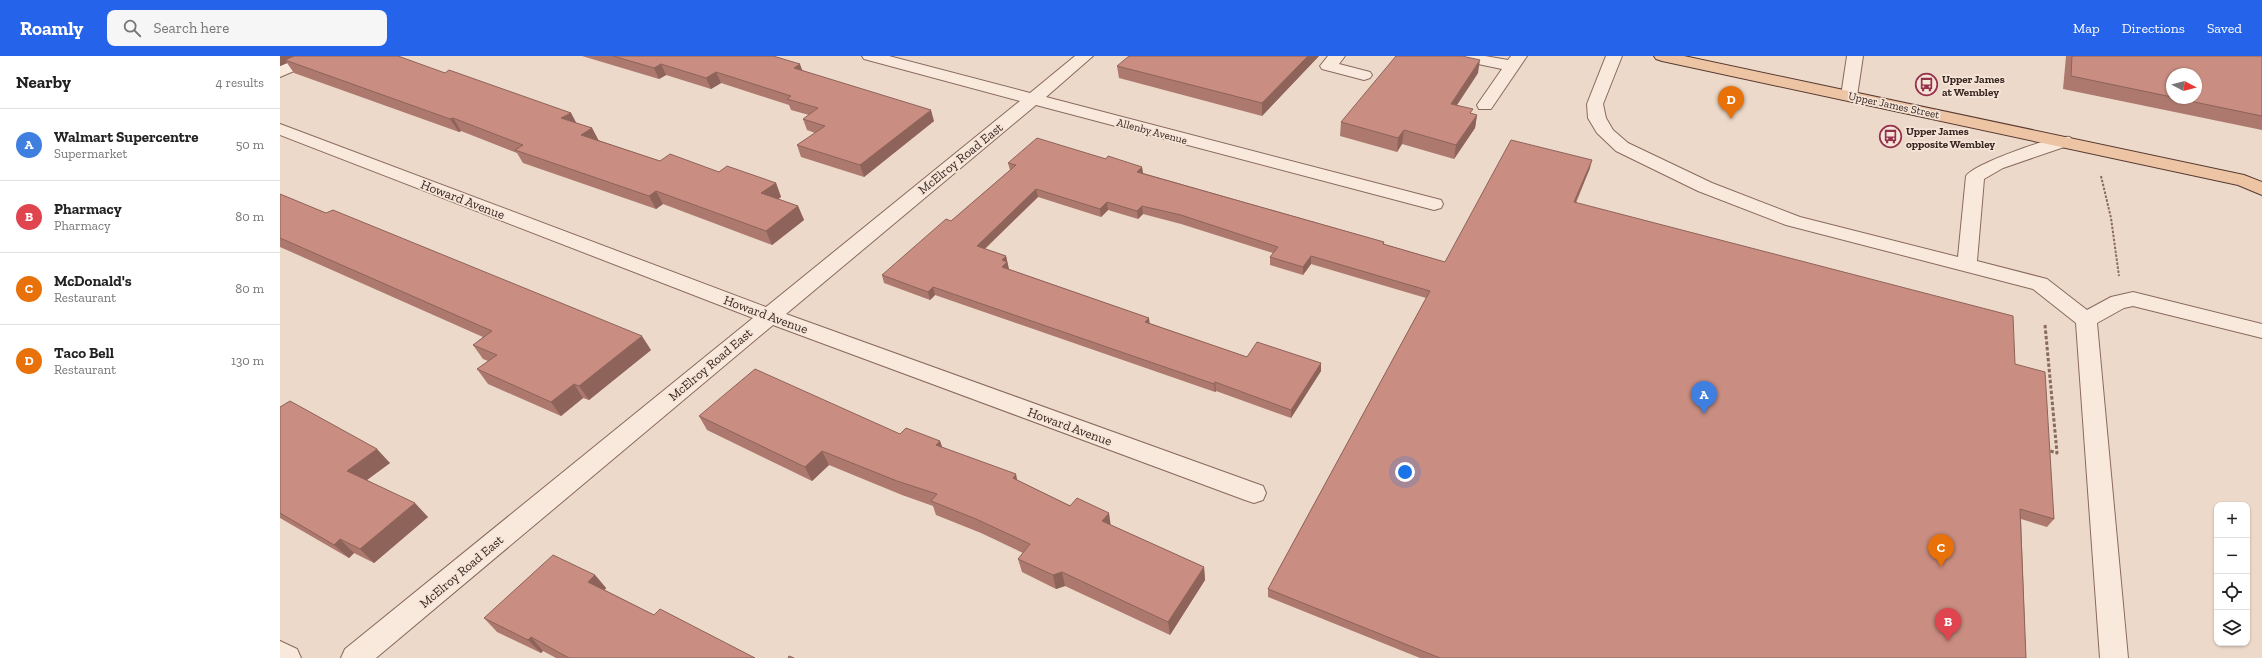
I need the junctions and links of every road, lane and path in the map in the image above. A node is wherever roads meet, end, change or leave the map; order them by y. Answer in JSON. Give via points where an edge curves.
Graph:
{"nodes":[{"id":1,"x":316,"y":56,"type":"edge"},
{"id":2,"x":870,"y":56,"type":"edge"},
{"id":3,"x":1084,"y":56,"type":"edge"},
{"id":4,"x":1337,"y":56,"type":"edge"},
{"id":5,"x":1460,"y":56,"type":"edge"},
{"id":6,"x":1614,"y":56,"type":"edge"},
{"id":7,"x":1662,"y":56,"type":"edge"},
{"id":8,"x":1855,"y":56,"type":"edge"},
{"id":9,"x":1516,"y":61,"type":"edge"},
{"id":10,"x":280,"y":72,"type":"edge"},
{"id":11,"x":1364,"y":75,"type":"dead end"},
{"id":12,"x":1849,"y":96,"type":"junction"},
{"id":13,"x":1031,"y":100,"type":"junction"},
{"id":14,"x":1485,"y":105,"type":"dead end"},
{"id":15,"x":280,"y":129,"type":"edge"},
{"id":16,"x":2064,"y":141,"type":"junction"},
{"id":17,"x":2244,"y":181,"type":"junction"},
{"id":18,"x":2262,"y":181,"type":"edge"},
{"id":19,"x":2262,"y":189,"type":"edge"},
{"id":20,"x":1434,"y":204,"type":"dead end"},
{"id":21,"x":1966,"y":266,"type":"junction"},
{"id":22,"x":769,"y":316,"type":"junction"},
{"id":23,"x":2086,"y":320,"type":"junction"},
{"id":24,"x":2262,"y":331,"type":"edge"},
{"id":25,"x":1254,"y":493,"type":"dead end"},
{"id":26,"x":280,"y":654,"type":"edge"},
{"id":27,"x":287,"y":658,"type":"edge"},
{"id":28,"x":355,"y":658,"type":"edge"},
{"id":29,"x":2114,"y":658,"type":"edge"}],
"edges":[{"from":1,"to":10,"type":"street"},
{"from":2,"to":13,"type":"street","name":"Allenby Avenue"},
{"from":3,"to":13,"type":"street","name":"McElroy Road East"},
{"from":4,"to":11,"type":"street","via":[[1328,66]]},
{"from":5,"to":9,"type":"street"},
{"from":6,"to":21,"type":"street","via":[[1595,104],[1597,118],[1606,133],[1622,147],[1705,187],[1793,221]]},
{"from":7,"to":12,"type":"main road","name":"Upper James Street"},
{"from":8,"to":12,"type":"street"},
{"from":9,"to":14,"type":"street"},
{"from":12,"to":16,"type":"main road","name":"Upper James Street"},
{"from":13,"to":20,"type":"street","name":"Allenby Avenue"},
{"from":13,"to":22,"type":"street","name":"McElroy Road East"},
{"from":15,"to":22,"type":"street","name":"Howard Avenue"},
{"from":16,"to":17,"type":"main road","name":"Upper James Street"},
{"from":16,"to":21,"type":"street","via":[[2004,162],[1975,176]]},
{"from":17,"to":18,"type":"main road","name":"Upper James Street"},
{"from":17,"to":19,"type":"main road","name":"Upper James Street"},
{"from":21,"to":23,"type":"street","via":[[2040,284]]},
{"from":22,"to":25,"type":"street","name":"Howard Avenue"},
{"from":22,"to":28,"type":"street","name":"McElroy Road East"},
{"from":23,"to":24,"type":"street","via":[[2118,302],[2133,299]]},
{"from":23,"to":29,"type":"street"},
{"from":26,"to":27,"type":"street"}]}
